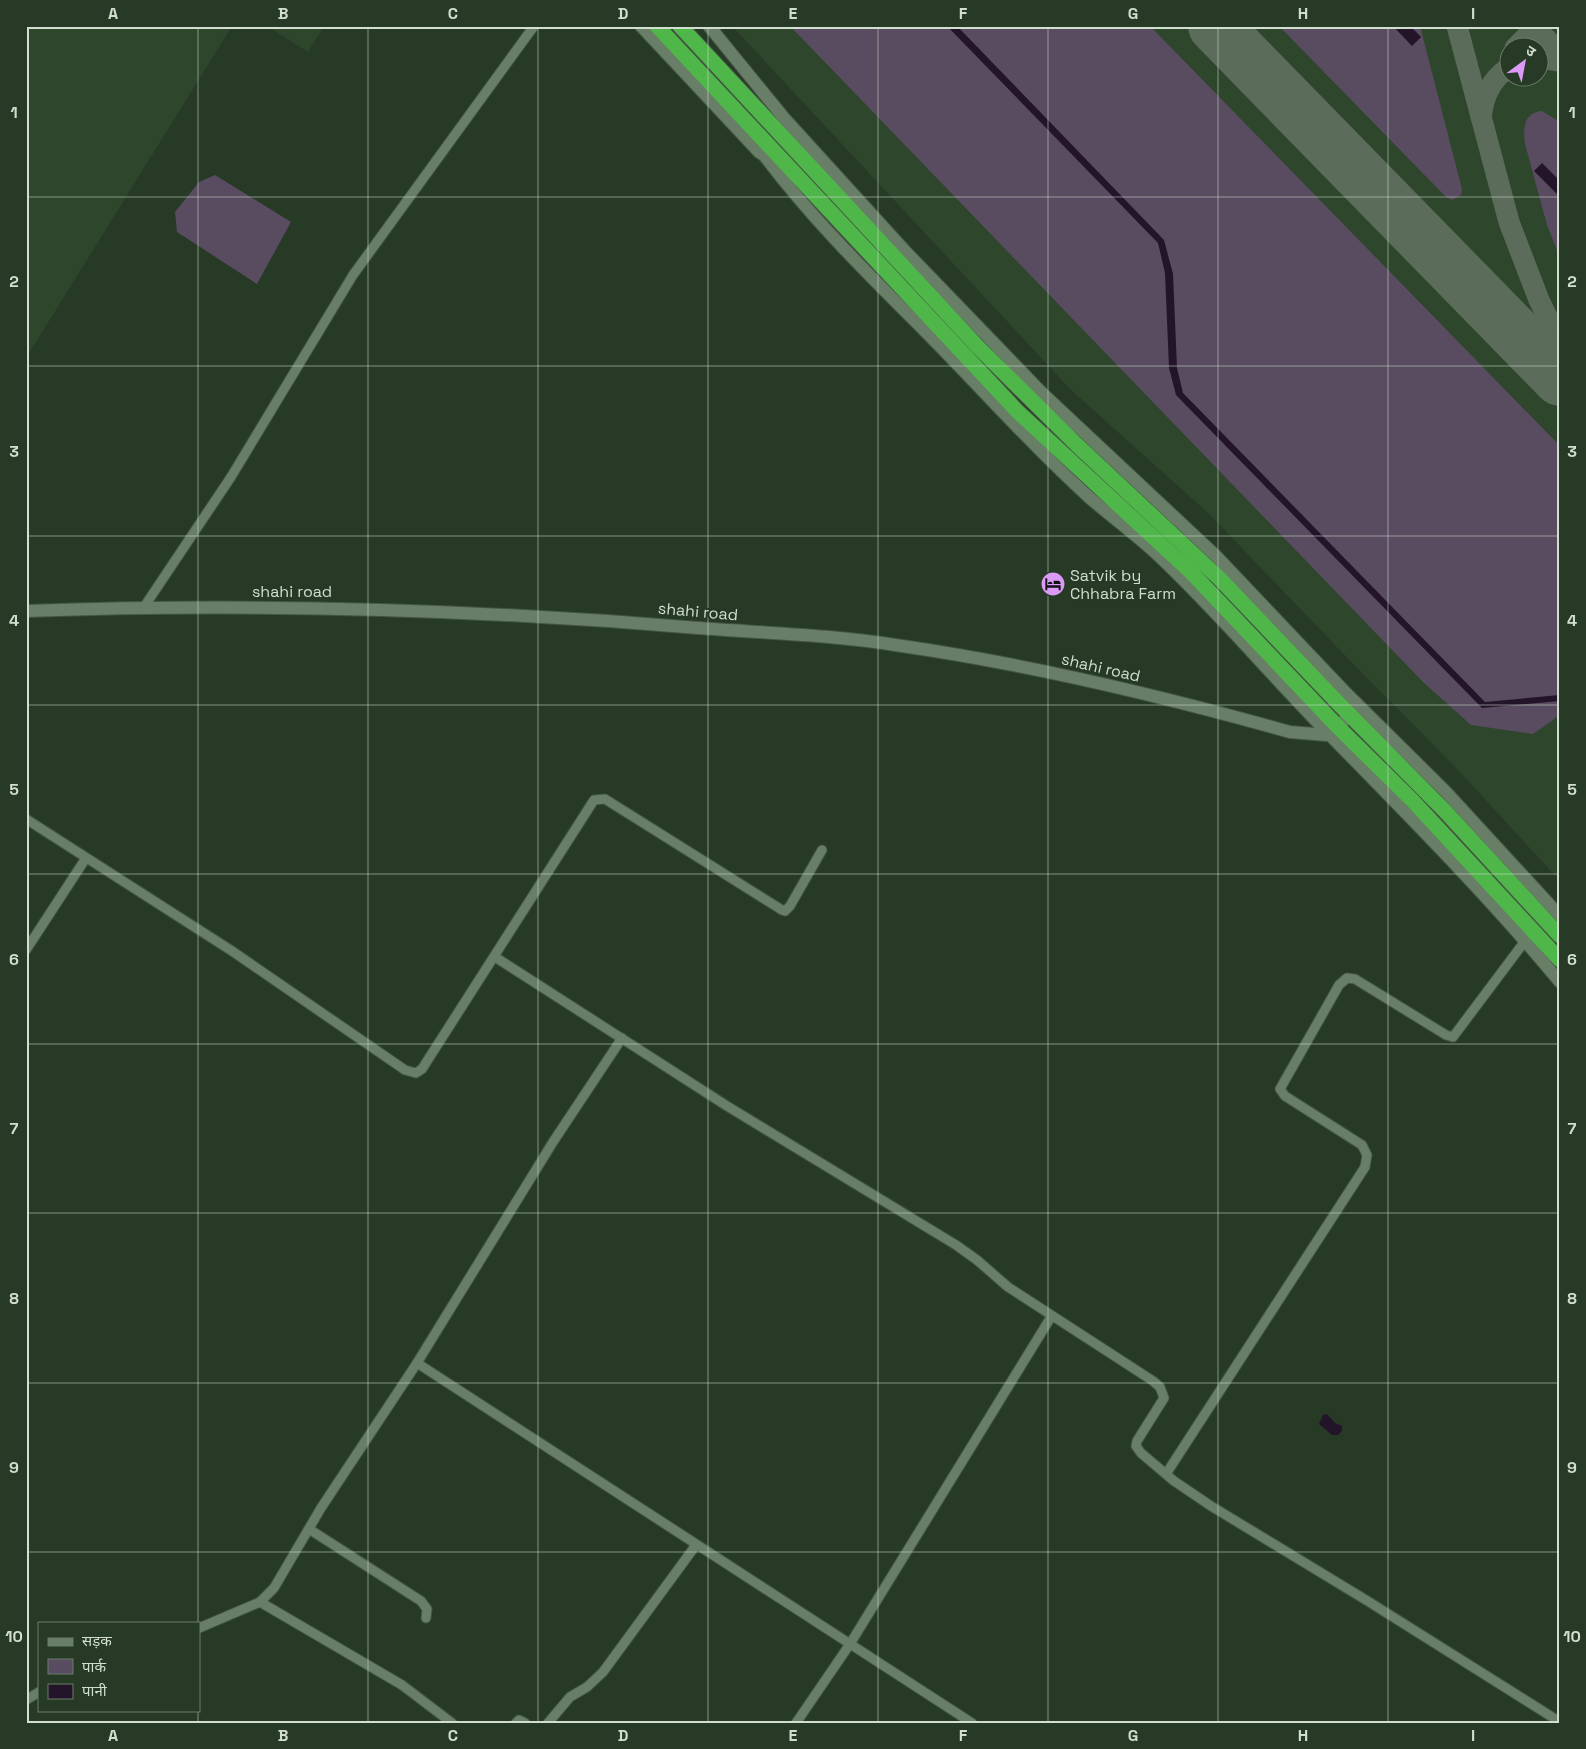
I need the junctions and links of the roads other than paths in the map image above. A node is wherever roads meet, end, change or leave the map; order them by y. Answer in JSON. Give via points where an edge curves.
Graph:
{"nodes":[{"id":1,"x":534,"y":26,"type":"edge"},
{"id":2,"x":641,"y":26,"type":"edge"},
{"id":3,"x":657,"y":26,"type":"edge"},
{"id":4,"x":680,"y":26,"type":"edge"},
{"id":5,"x":709,"y":26,"type":"edge"},
{"id":6,"x":768,"y":152,"type":"junction"},
{"id":7,"x":144,"y":607,"type":"junction"},
{"id":8,"x":26,"y":611,"type":"edge"},
{"id":9,"x":1350,"y":716,"type":"junction"},
{"id":10,"x":1333,"y":730,"type":"junction"},
{"id":11,"x":26,"y":819,"type":"edge"},
{"id":12,"x":822,"y":850,"type":"dead end"},
{"id":13,"x":86,"y":858,"type":"junction"},
{"id":14,"x":1560,"y":916,"type":"edge"},
{"id":15,"x":1560,"y":936,"type":"edge"},
{"id":16,"x":1525,"y":940,"type":"junction"},
{"id":17,"x":26,"y":950,"type":"edge"},
{"id":18,"x":494,"y":957,"type":"junction"},
{"id":19,"x":1560,"y":960,"type":"edge"},
{"id":20,"x":1560,"y":982,"type":"edge"},
{"id":21,"x":622,"y":1038,"type":"junction"},
{"id":22,"x":1051,"y":1317,"type":"junction"},
{"id":23,"x":417,"y":1363,"type":"junction"},
{"id":24,"x":1166,"y":1474,"type":"junction"},
{"id":25,"x":310,"y":1529,"type":"junction"},
{"id":26,"x":696,"y":1545,"type":"junction"},
{"id":27,"x":260,"y":1602,"type":"junction"},
{"id":28,"x":426,"y":1618,"type":"dead end"},
{"id":29,"x":200,"y":1628,"type":"edge"},
{"id":30,"x":850,"y":1644,"type":"junction"},
{"id":31,"x":38,"y":1693,"type":"edge"},
{"id":32,"x":26,"y":1700,"type":"edge"},
{"id":33,"x":1560,"y":1722,"type":"edge"},
{"id":34,"x":452,"y":1723,"type":"edge"},
{"id":35,"x":516,"y":1723,"type":"edge"},
{"id":36,"x":525,"y":1723,"type":"edge"},
{"id":37,"x":548,"y":1723,"type":"edge"},
{"id":38,"x":796,"y":1723,"type":"edge"},
{"id":39,"x":972,"y":1723,"type":"edge"}],
"edges":[{"from":1,"to":7,"type":"street","via":[[354,275],[231,477]]},
{"from":2,"to":6,"type":"street","via":[[688,78]]},
{"from":3,"to":6,"type":"highway"},
{"from":4,"to":9,"type":"highway","via":[[978,347],[1077,445],[1200,559]]},
{"from":5,"to":14,"type":"street","via":[[784,118],[912,258],[1049,399],[1216,556],[1344,691],[1452,798]]},
{"from":6,"to":10,"type":"highway","via":[[1012,405],[1191,572]]},
{"from":7,"to":8,"type":"street","name":"shahi road"},
{"from":7,"to":10,"type":"street","name":"shahi road","via":[[402,609],[851,639],[1063,674],[1290,732],[1322,736]]},
{"from":9,"to":10,"type":"street"},
{"from":9,"to":15,"type":"highway","via":[[1444,810]]},
{"from":10,"to":16,"type":"street"},
{"from":10,"to":19,"type":"highway","via":[[1412,800]]},
{"from":11,"to":13,"type":"street"},
{"from":12,"to":18,"type":"street","via":[[785,911],[599,798],[592,803]]},
{"from":13,"to":17,"type":"street"},
{"from":13,"to":18,"type":"street","via":[[232,951],[412,1073],[422,1070]]},
{"from":16,"to":20,"type":"street"},
{"from":16,"to":24,"type":"street","via":[[1453,1036],[1446,1036],[1355,979],[1347,978],[1340,985],[1280,1089],[1285,1096],[1362,1144],[1367,1155],[1365,1167]]},
{"from":18,"to":21,"type":"street"},
{"from":21,"to":22,"type":"street","via":[[962,1249]]},
{"from":21,"to":23,"type":"street","via":[[553,1142]]},
{"from":22,"to":24,"type":"street","via":[[1164,1392],[1162,1403],[1136,1446]]},
{"from":22,"to":30,"type":"street"},
{"from":23,"to":25,"type":"street"},
{"from":23,"to":26,"type":"street"},
{"from":24,"to":33,"type":"street","via":[[1211,1506]]},
{"from":25,"to":27,"type":"street","via":[[274,1588]]},
{"from":25,"to":28,"type":"street","via":[[421,1601],[427,1609]]},
{"from":26,"to":30,"type":"street"},
{"from":26,"to":37,"type":"street","via":[[603,1672],[566,1701]]},
{"from":27,"to":29,"type":"street"},
{"from":27,"to":34,"type":"street","via":[[402,1685]]},
{"from":30,"to":38,"type":"street"},
{"from":30,"to":39,"type":"street"},
{"from":31,"to":32,"type":"street"},
{"from":35,"to":36,"type":"street","via":[[519,1720]]}]}
